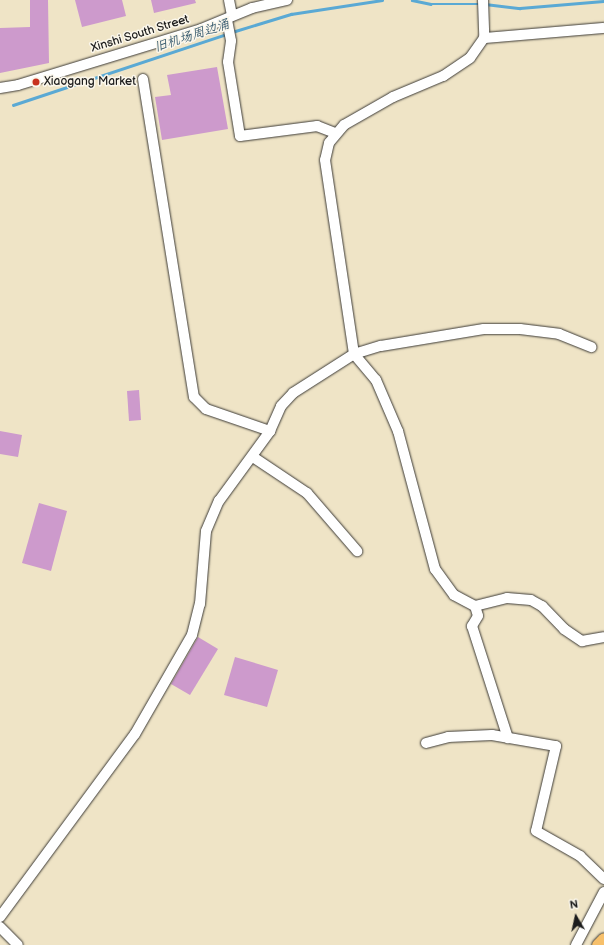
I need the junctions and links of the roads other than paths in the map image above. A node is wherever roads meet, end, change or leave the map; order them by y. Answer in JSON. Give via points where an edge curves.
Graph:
{"nodes":[{"id":1,"x":229,"y":0,"type":"edge"},
{"id":2,"x":287,"y":0,"type":"edge"},
{"id":3,"x":483,"y":0,"type":"edge"},
{"id":4,"x":229,"y":21,"type":"junction"},
{"id":5,"x":604,"y":28,"type":"edge"},
{"id":6,"x":484,"y":38,"type":"junction"},
{"id":7,"x":143,"y":79,"type":"dead end"},
{"id":8,"x":0,"y":88,"type":"edge"},
{"id":9,"x":335,"y":133,"type":"junction"},
{"id":10,"x":592,"y":347,"type":"dead end"},
{"id":11,"x":354,"y":354,"type":"junction"},
{"id":12,"x":270,"y":431,"type":"junction"},
{"id":13,"x":252,"y":457,"type":"junction"},
{"id":14,"x":357,"y":552,"type":"dead end"},
{"id":15,"x":476,"y":606,"type":"junction"},
{"id":16,"x":604,"y":637,"type":"edge"},
{"id":17,"x":508,"y":738,"type":"junction"},
{"id":18,"x":426,"y":743,"type":"dead end"},
{"id":19,"x":604,"y":879,"type":"edge"},
{"id":20,"x":604,"y":892,"type":"edge"},
{"id":21,"x":0,"y":917,"type":"edge"},
{"id":22,"x":0,"y":926,"type":"edge"},
{"id":23,"x":604,"y":939,"type":"edge"},
{"id":24,"x":18,"y":945,"type":"edge"},
{"id":25,"x":576,"y":945,"type":"edge"},
{"id":26,"x":598,"y":945,"type":"edge"}],
"edges":[{"from":1,"to":4,"type":"street"},
{"from":2,"to":4,"type":"street","name":"Xinshi South Street","via":[[252,8]]},
{"from":3,"to":6,"type":"street"},
{"from":4,"to":8,"type":"street","name":"Xinshi South Street","via":[[18,85]]},
{"from":4,"to":9,"type":"street","via":[[231,42],[228,62],[240,136],[317,126]]},
{"from":5,"to":6,"type":"street"},
{"from":6,"to":9,"type":"street","via":[[470,58],[458,67],[393,97],[344,125]]},
{"from":7,"to":12,"type":"street","via":[[194,397],[206,409]]},
{"from":9,"to":11,"type":"street","via":[[329,143],[325,160]]},
{"from":10,"to":11,"type":"street","via":[[559,334],[520,329],[484,329],[381,346]]},
{"from":11,"to":12,"type":"street","via":[[293,393],[281,406]]},
{"from":11,"to":15,"type":"street","via":[[376,380],[398,431],[435,569],[454,595]]},
{"from":12,"to":13,"type":"street"},
{"from":13,"to":14,"type":"street","via":[[307,493]]},
{"from":13,"to":21,"type":"street","via":[[219,501],[206,531],[200,604],[192,635],[135,734]]},
{"from":15,"to":16,"type":"street","via":[[507,598],[531,600],[542,606],[564,629],[582,641]]},
{"from":15,"to":17,"type":"street","via":[[478,616],[472,626]]},
{"from":17,"to":18,"type":"street","via":[[492,735],[448,737]]},
{"from":17,"to":19,"type":"street","via":[[556,746],[536,831],[580,856]]},
{"from":20,"to":25,"type":"street"},
{"from":22,"to":24,"type":"street"},
{"from":23,"to":26,"type":"main road"}]}
